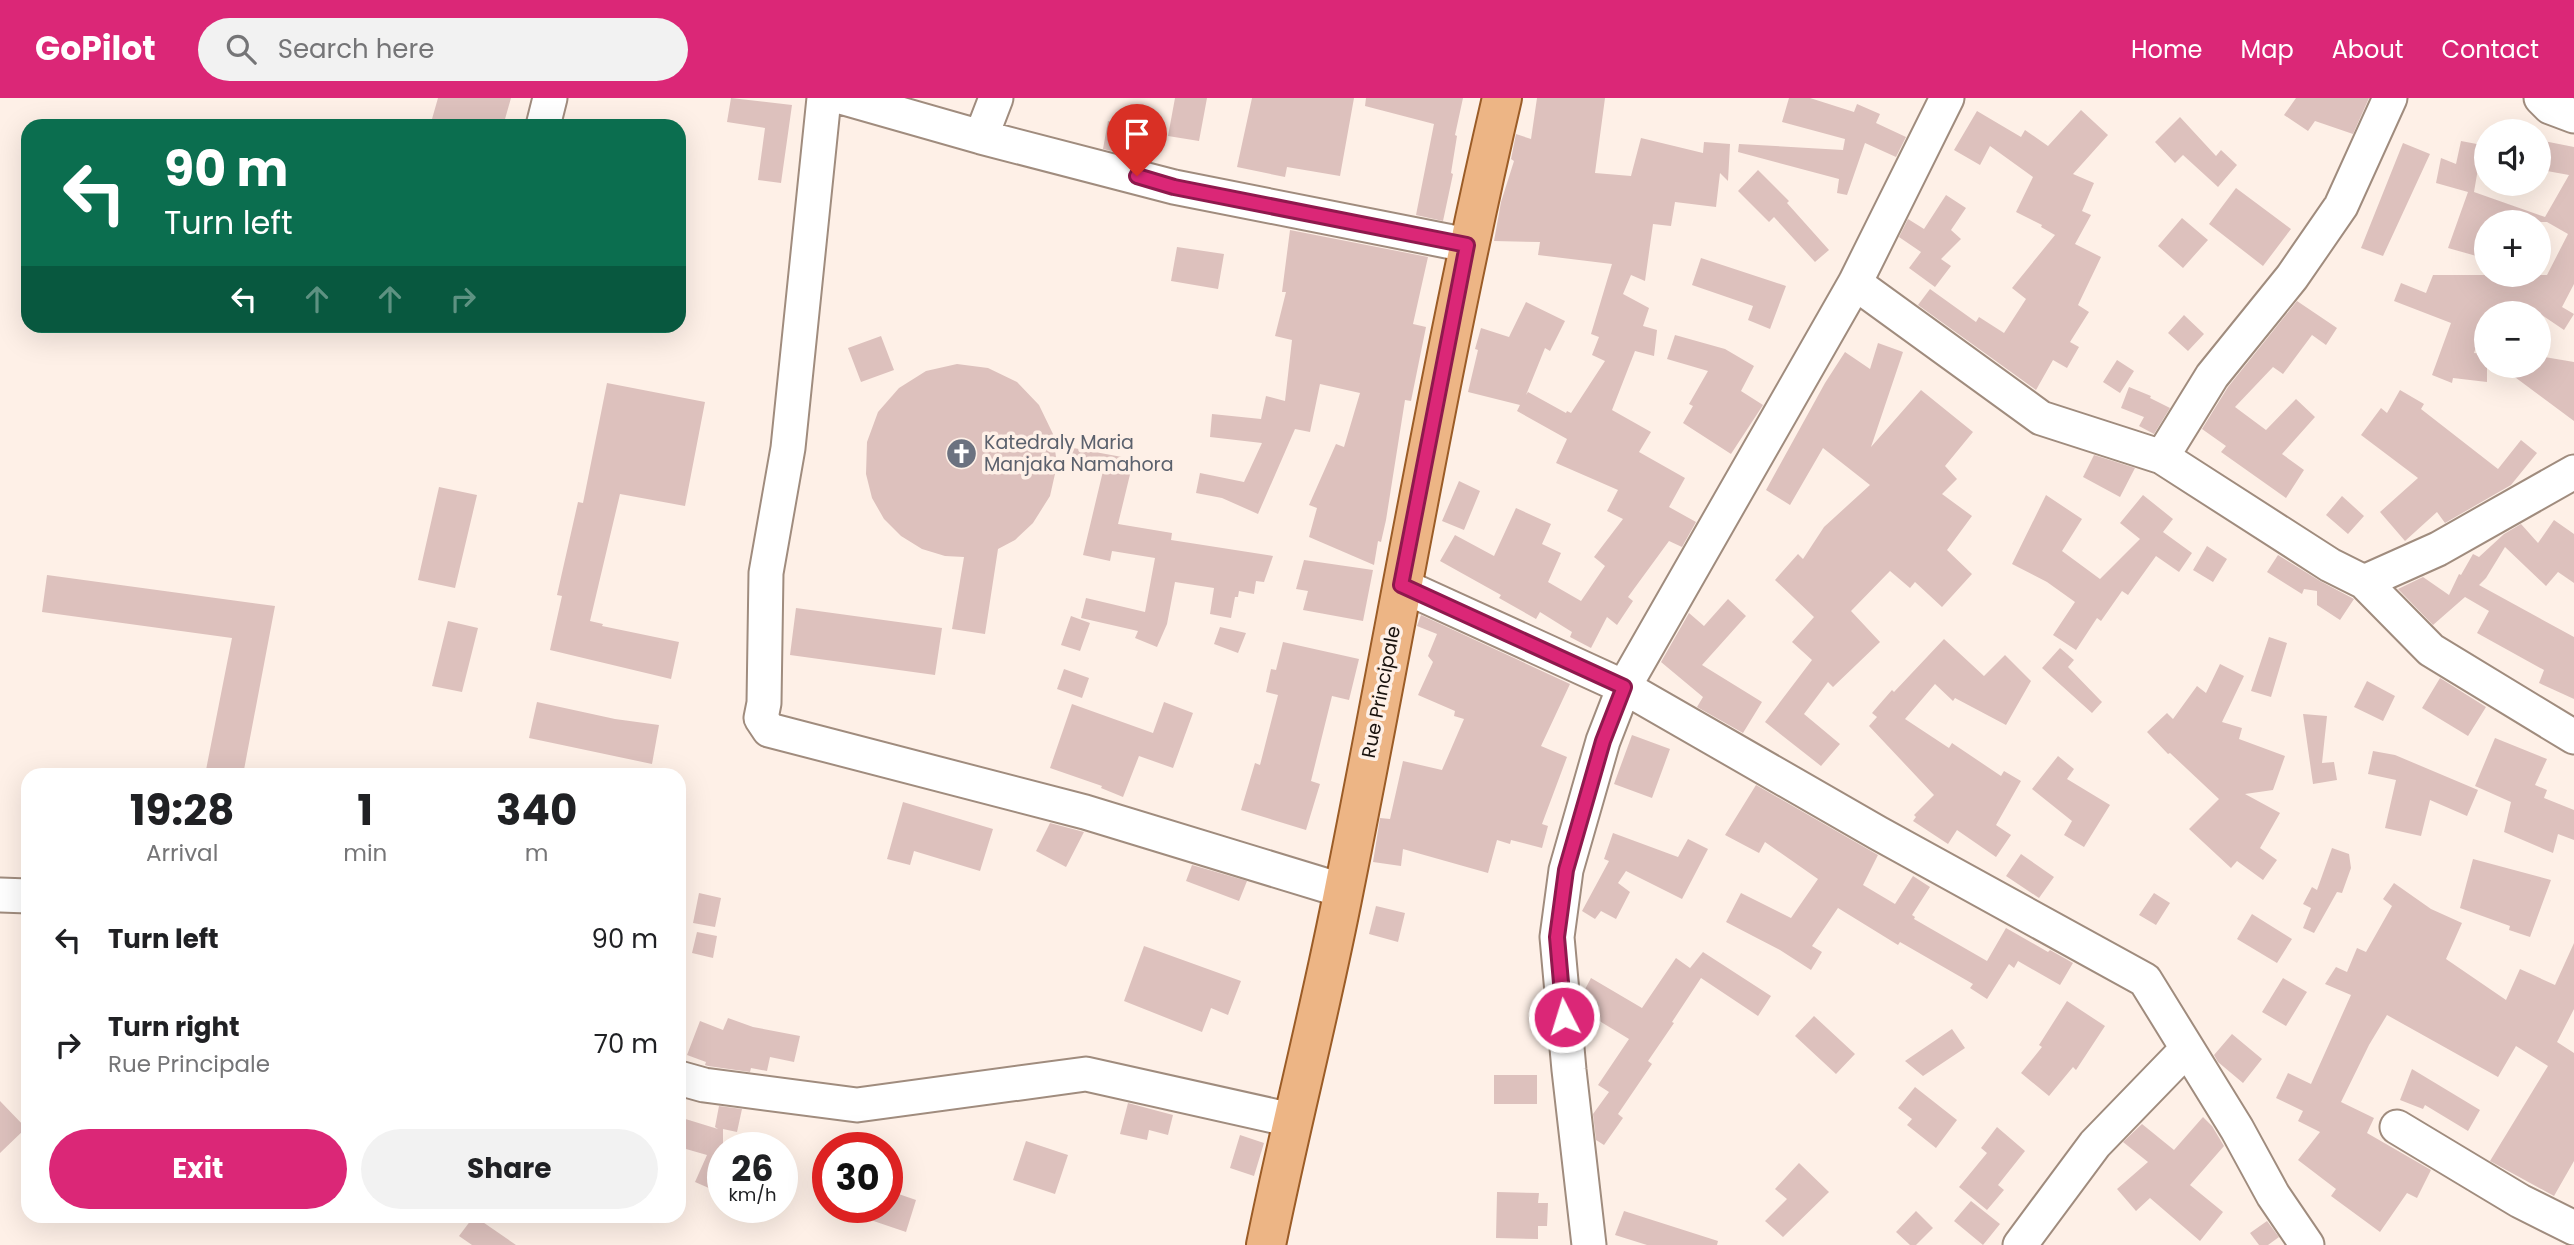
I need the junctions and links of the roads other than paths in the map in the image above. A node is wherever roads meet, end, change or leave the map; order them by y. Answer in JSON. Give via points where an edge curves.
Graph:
{"nodes":[{"id":1,"x":550,"y":98,"type":"edge"},
{"id":2,"x":824,"y":98,"type":"edge"},
{"id":3,"x":844,"y":98,"type":"edge"},
{"id":4,"x":996,"y":98,"type":"edge"},
{"id":5,"x":1502,"y":98,"type":"edge"},
{"id":6,"x":1947,"y":98,"type":"edge"},
{"id":7,"x":2390,"y":98,"type":"edge"},
{"id":8,"x":2541,"y":98,"type":"edge"},
{"id":9,"x":2574,"y":116,"type":"edge"},
{"id":10,"x":545,"y":119,"type":"edge"},
{"id":11,"x":981,"y":137,"type":"junction"},
{"id":12,"x":1467,"y":245,"type":"junction"},
{"id":13,"x":1855,"y":283,"type":"junction"},
{"id":14,"x":2162,"y":457,"type":"junction"},
{"id":15,"x":2574,"y":472,"type":"edge"},
{"id":16,"x":2364,"y":582,"type":"junction"},
{"id":17,"x":1401,"y":585,"type":"junction"},
{"id":18,"x":1624,"y":687,"type":"junction"},
{"id":19,"x":2574,"y":737,"type":"edge"},
{"id":20,"x":1344,"y":891,"type":"junction"},
{"id":21,"x":0,"y":895,"type":"edge"},
{"id":22,"x":21,"y":896,"type":"edge"},
{"id":23,"x":2186,"y":1050,"type":"junction"},
{"id":24,"x":686,"y":1080,"type":"edge"},
{"id":25,"x":1292,"y":1120,"type":"junction"},
{"id":26,"x":2397,"y":1127,"type":"dead end"},
{"id":27,"x":2574,"y":1228,"type":"edge"},
{"id":28,"x":1266,"y":1245,"type":"edge"},
{"id":29,"x":1590,"y":1245,"type":"edge"},
{"id":30,"x":2020,"y":1245,"type":"edge"},
{"id":31,"x":2307,"y":1245,"type":"edge"}],
"edges":[{"from":1,"to":10,"type":"street"},
{"from":2,"to":20,"type":"street","via":[[788,448],[766,573],[761,718],[769,730],[1085,813]]},
{"from":3,"to":11,"type":"street"},
{"from":4,"to":11,"type":"street"},
{"from":5,"to":12,"type":"main road","name":"Rue Principale"},
{"from":6,"to":13,"type":"street"},
{"from":7,"to":14,"type":"street","via":[[2341,206],[2292,277],[2212,376]]},
{"from":8,"to":9,"type":"street","via":[[2550,107]]},
{"from":11,"to":12,"type":"street","via":[[1174,187]]},
{"from":12,"to":17,"type":"main road","name":"Rue Principale"},
{"from":13,"to":14,"type":"street","via":[[2041,418]]},
{"from":13,"to":18,"type":"street"},
{"from":14,"to":16,"type":"street"},
{"from":15,"to":16,"type":"street","via":[[2438,549]]},
{"from":16,"to":19,"type":"street","via":[[2431,650]]},
{"from":17,"to":18,"type":"street"},
{"from":17,"to":20,"type":"main road","name":"Rue Principale"},
{"from":18,"to":23,"type":"street","via":[[2145,979]]},
{"from":18,"to":29,"type":"street","via":[[1603,741],[1566,870],[1557,937]]},
{"from":20,"to":25,"type":"main road","name":"Rue Principale"},
{"from":21,"to":22,"type":"street"},
{"from":23,"to":30,"type":"street","via":[[2095,1144]]},
{"from":23,"to":31,"type":"street"},
{"from":24,"to":25,"type":"street","via":[[857,1105],[1086,1074]]},
{"from":25,"to":28,"type":"main road","name":"Rue Principale"},
{"from":26,"to":27,"type":"street"}]}
